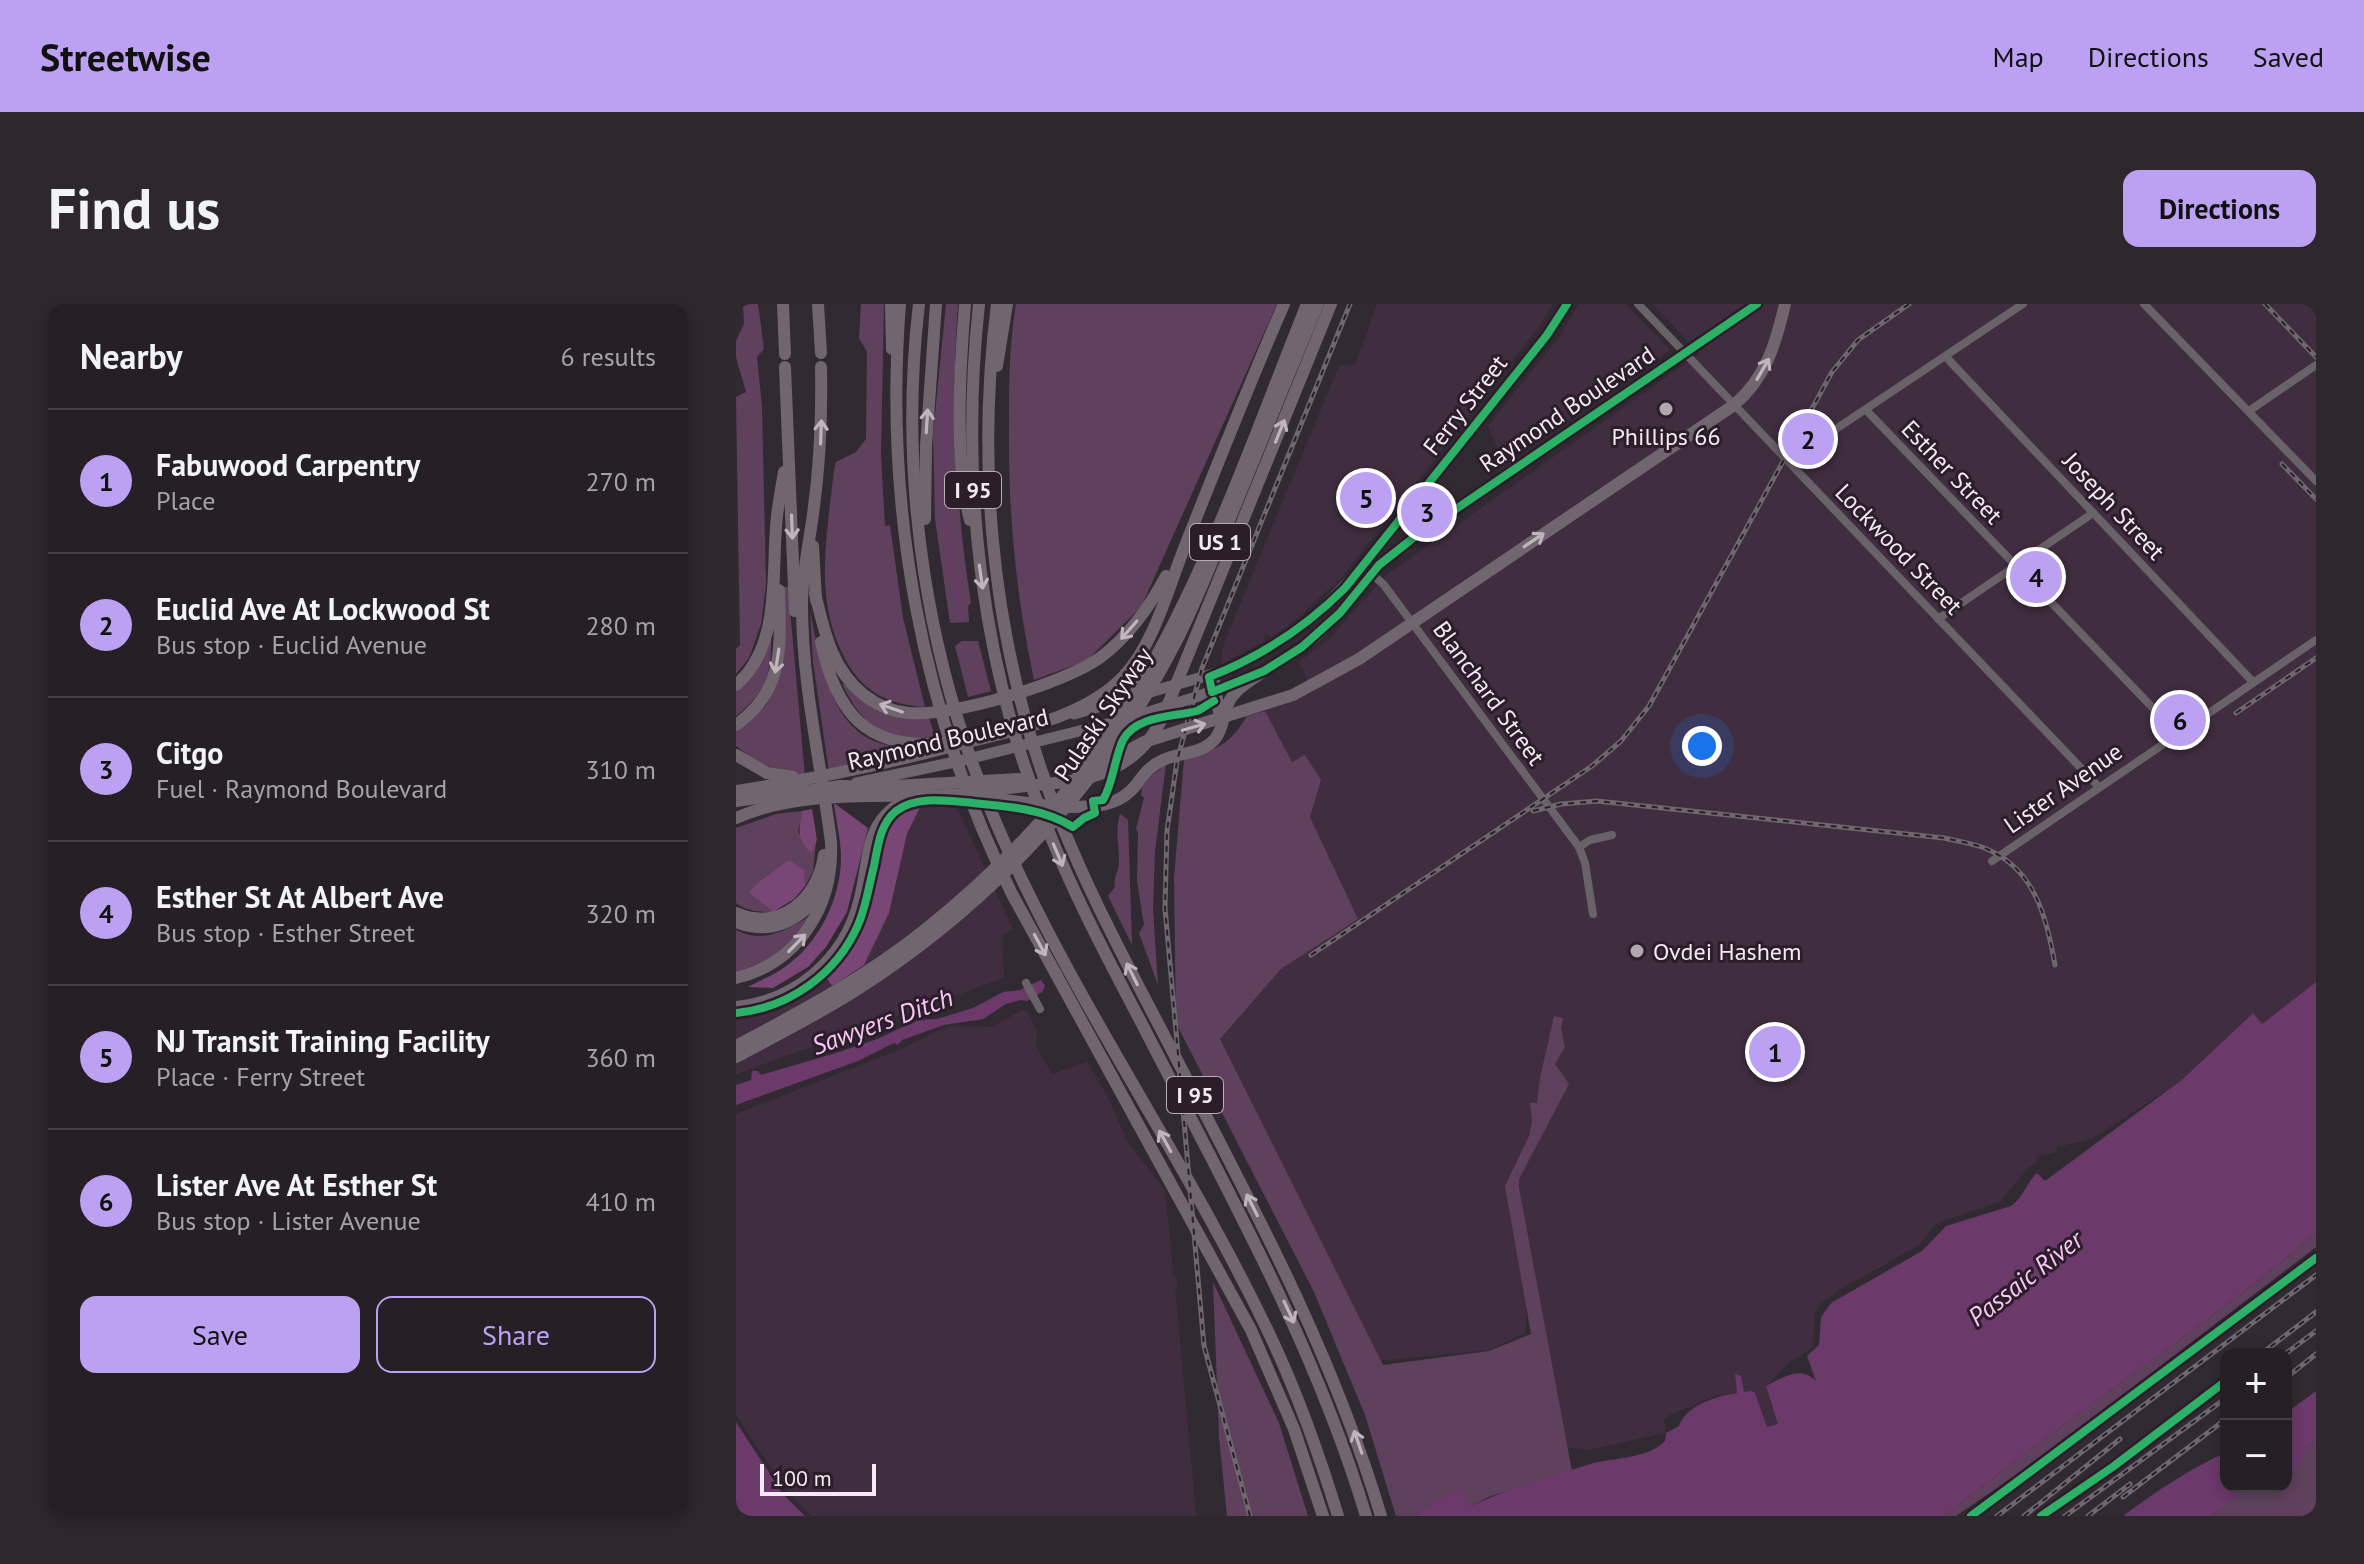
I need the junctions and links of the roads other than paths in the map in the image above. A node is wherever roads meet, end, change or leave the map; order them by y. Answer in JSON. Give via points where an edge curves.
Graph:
{"nodes":[{"id":1,"x":783,"y":304,"type":"edge"},
{"id":2,"x":818,"y":304,"type":"edge"},
{"id":3,"x":891,"y":304,"type":"edge"},
{"id":4,"x":900,"y":304,"type":"edge"},
{"id":5,"x":919,"y":304,"type":"edge"},
{"id":6,"x":936,"y":304,"type":"edge"},
{"id":7,"x":965,"y":304,"type":"edge"},
{"id":8,"x":979,"y":304,"type":"edge"},
{"id":9,"x":997,"y":304,"type":"edge"},
{"id":10,"x":1007,"y":304,"type":"edge"},
{"id":11,"x":1284,"y":304,"type":"edge"},
{"id":12,"x":1304,"y":304,"type":"edge"},
{"id":13,"x":1318,"y":304,"type":"edge"},
{"id":14,"x":1331,"y":304,"type":"edge"},
{"id":15,"x":1567,"y":304,"type":"edge"},
{"id":16,"x":1638,"y":304,"type":"edge"},
{"id":17,"x":1757,"y":304,"type":"edge"},
{"id":18,"x":1785,"y":304,"type":"edge"},
{"id":19,"x":2023,"y":304,"type":"edge"},
{"id":20,"x":2144,"y":304,"type":"edge"},
{"id":21,"x":821,"y":353,"type":"dead end"},
{"id":22,"x":1685,"y":353,"type":"junction"},
{"id":23,"x":785,"y":354,"type":"dead end"},
{"id":24,"x":1946,"y":357,"type":"junction"},
{"id":25,"x":2316,"y":365,"type":"edge"},
{"id":26,"x":785,"y":367,"type":"dead end"},
{"id":27,"x":821,"y":367,"type":"dead end"},
{"id":28,"x":896,"y":381,"type":"junction"},
{"id":29,"x":989,"y":392,"type":"junction"},
{"id":30,"x":1734,"y":405,"type":"junction"},
{"id":31,"x":1866,"y":410,"type":"junction"},
{"id":32,"x":2249,"y":411,"type":"junction"},
{"id":33,"x":787,"y":449,"type":"junction"},
{"id":34,"x":1788,"y":461,"type":"junction"},
{"id":35,"x":1217,"y":463,"type":"junction"},
{"id":36,"x":2316,"y":481,"type":"edge"},
{"id":37,"x":2093,"y":513,"type":"junction"},
{"id":38,"x":813,"y":515,"type":"junction"},
{"id":39,"x":978,"y":548,"type":"junction"},
{"id":40,"x":922,"y":554,"type":"junction"},
{"id":41,"x":775,"y":555,"type":"junction"},
{"id":42,"x":2016,"y":568,"type":"junction"},
{"id":43,"x":1367,"y":570,"type":"junction"},
{"id":44,"x":815,"y":593,"type":"junction"},
{"id":45,"x":1938,"y":619,"type":"junction"},
{"id":46,"x":2316,"y":640,"type":"edge"},
{"id":47,"x":1264,"y":671,"type":"junction"},
{"id":48,"x":1213,"y":675,"type":"junction"},
{"id":49,"x":2253,"y":682,"type":"junction"},
{"id":50,"x":736,"y":685,"type":"edge"},
{"id":51,"x":1217,"y":690,"type":"junction"},
{"id":52,"x":1046,"y":721,"type":"junction"},
{"id":53,"x":738,"y":724,"type":"edge"},
{"id":54,"x":1220,"y":729,"type":"junction"},
{"id":55,"x":2177,"y":733,"type":"junction"},
{"id":56,"x":976,"y":740,"type":"junction"},
{"id":57,"x":736,"y":755,"type":"edge"},
{"id":58,"x":815,"y":757,"type":"junction"},
{"id":59,"x":1097,"y":772,"type":"junction"},
{"id":60,"x":816,"y":779,"type":"junction"},
{"id":61,"x":840,"y":786,"type":"junction"},
{"id":62,"x":2099,"y":787,"type":"junction"},
{"id":63,"x":736,"y":791,"type":"edge"},
{"id":64,"x":951,"y":795,"type":"junction"},
{"id":65,"x":918,"y":796,"type":"junction"},
{"id":66,"x":736,"y":801,"type":"edge"},
{"id":67,"x":736,"y":818,"type":"edge"},
{"id":68,"x":824,"y":818,"type":"junction"},
{"id":69,"x":1612,"y":835,"type":"dead end"},
{"id":70,"x":1579,"y":847,"type":"junction"},
{"id":71,"x":1992,"y":861,"type":"dead end"},
{"id":72,"x":828,"y":880,"type":"junction"},
{"id":73,"x":736,"y":913,"type":"edge"},
{"id":74,"x":1593,"y":914,"type":"dead end"},
{"id":75,"x":736,"y":922,"type":"edge"},
{"id":76,"x":736,"y":978,"type":"edge"},
{"id":77,"x":1026,"y":983,"type":"dead end"},
{"id":78,"x":736,"y":1007,"type":"edge"},
{"id":79,"x":1040,"y":1009,"type":"dead end"},
{"id":80,"x":736,"y":1046,"type":"edge"},
{"id":81,"x":736,"y":1057,"type":"edge"},
{"id":82,"x":1323,"y":1516,"type":"edge"},
{"id":83,"x":1338,"y":1516,"type":"edge"},
{"id":84,"x":1366,"y":1516,"type":"edge"},
{"id":85,"x":1381,"y":1516,"type":"edge"}],
"edges":[{"from":1,"to":23,"type":"highway"},
{"from":2,"to":21,"type":"highway"},
{"from":3,"to":28,"type":"highway"},
{"from":4,"to":28,"type":"highway","number":"I 95"},
{"from":5,"to":40,"type":"highway","number":"I 95","via":[[913,421]]},
{"from":40,"to":6,"type":"highway","one_way":true},
{"from":7,"to":39,"type":"highway","via":[[965,503]]},
{"from":8,"to":39,"type":"highway","number":"I 95","via":[[972,429]]},
{"from":9,"to":29,"type":"highway","number":"I 95"},
{"from":10,"to":29,"type":"highway"},
{"from":11,"to":35,"type":"highway"},
{"from":12,"to":80,"type":"highway","name":"Pulaski Skyway","number":"US 1","via":[[1204,557],[1164,641],[1122,715],[1073,783],[998,865],[924,930],[832,993]]},
{"from":13,"to":59,"type":"highway","name":"Pulaski Skyway","number":"US 1","via":[[1184,626]]},
{"from":59,"to":14,"type":"highway","one_way":true,"via":[[1124,763],[1161,722]]},
{"from":15,"to":43,"type":"main road","name":"Ferry Street"},
{"from":16,"to":22,"type":"street","name":"Lockwood Street"},
{"from":17,"to":22,"type":"main road","name":"Raymond Boulevard"},
{"from":30,"to":18,"type":"highway","one_way":true,"via":[[1768,362]]},
{"from":19,"to":24,"type":"street"},
{"from":20,"to":32,"type":"street"},
{"from":22,"to":30,"type":"street","name":"Lockwood Street"},
{"from":22,"to":43,"type":"main road","name":"Raymond Boulevard"},
{"from":24,"to":31,"type":"street"},
{"from":24,"to":37,"type":"street","name":"Joseph Street"},
{"from":25,"to":32,"type":"street"},
{"from":26,"to":33,"type":"highway"},
{"from":38,"to":27,"type":"highway","one_way":true},
{"from":28,"to":82,"type":"highway","number":"I 95","one_way":true,"via":[[904,539],[917,616],[968,795],[1002,872],[1251,1330]]},
{"from":85,"to":29,"type":"highway","number":"I 95","one_way":true,"via":[[1343,1402],[1302,1303],[1105,921],[1038,759],[1014,672],[999,588]]},
{"from":30,"to":34,"type":"street","name":"Lockwood Street"},
{"from":59,"to":30,"type":"highway","one_way":true,"via":[[1144,742],[1311,687]]},
{"from":31,"to":34,"type":"street"},
{"from":31,"to":42,"type":"street","name":"Esther Street"},
{"from":32,"to":36,"type":"street"},
{"from":33,"to":41,"type":"highway"},
{"from":33,"to":58,"type":"highway","one_way":true,"via":[[797,640]]},
{"from":34,"to":45,"type":"street","name":"Lockwood Street"},
{"from":35,"to":44,"type":"highway","one_way":true,"via":[[1166,575],[1128,632],[1078,672],[1048,684],[933,713],[889,709],[842,673]]},
{"from":35,"to":52,"type":"highway","via":[[1136,660],[1103,693]]},
{"from":37,"to":42,"type":"street"},
{"from":37,"to":49,"type":"street","name":"Joseph Street"},
{"from":38,"to":44,"type":"highway"},
{"from":38,"to":58,"type":"highway","via":[[802,613]]},
{"from":39,"to":84,"type":"highway","number":"I 95","one_way":true,"via":[[1000,675],[1027,774],[1067,876],[1291,1315],[1333,1416]]},
{"from":83,"to":40,"type":"highway","number":"I 95","one_way":true,"via":[[1309,1426],[1274,1344],[1017,869],[980,784],[949,689]]},
{"from":41,"to":50,"type":"highway","via":[[765,640]]},
{"from":41,"to":53,"type":"highway","one_way":true,"via":[[777,670],[763,699]]},
{"from":42,"to":45,"type":"street"},
{"from":42,"to":55,"type":"street","name":"Esther Street"},
{"from":43,"to":47,"type":"main road","name":"Raymond Boulevard","via":[[1340,613]]},
{"from":43,"to":48,"type":"main road","name":"Raymond Boulevard","via":[[1306,623]]},
{"from":43,"to":70,"type":"street","name":"Blanchard Street"},
{"from":44,"to":56,"type":"highway","via":[[828,670],[857,722],[894,741]]},
{"from":45,"to":62,"type":"street","name":"Lockwood Street"},
{"from":46,"to":49,"type":"street","name":"Lister Avenue"},
{"from":47,"to":51,"type":"main road","name":"Raymond Boulevard"},
{"from":47,"to":54,"type":"highway","via":[[1230,699]]},
{"from":48,"to":51,"type":"highway"},
{"from":48,"to":52,"type":"main road","name":"Raymond Boulevard"},
{"from":49,"to":55,"type":"street","name":"Lister Avenue"},
{"from":51,"to":54,"type":"highway"},
{"from":51,"to":61,"type":"main road","name":"Raymond Boulevard","via":[[964,760]]},
{"from":52,"to":56,"type":"highway","name":"Raymond Boulevard"},
{"from":54,"to":64,"type":"highway","via":[[1208,745],[1157,763],[1128,794],[1106,805],[1058,807]]},
{"from":55,"to":62,"type":"street","name":"Lister Avenue"},
{"from":56,"to":60,"type":"highway","name":"Raymond Boulevard"},
{"from":57,"to":60,"type":"highway","via":[[772,775]]},
{"from":58,"to":68,"type":"highway"},
{"from":59,"to":61,"type":"highway"},
{"from":59,"to":64,"type":"highway","via":[[1076,780]]},
{"from":59,"to":81,"type":"highway","name":"Pulaski Skyway","number":"US 1","via":[[1011,868],[927,941],[833,1004]]},
{"from":60,"to":63,"type":"highway","name":"Raymond Boulevard"},
{"from":61,"to":66,"type":"highway","name":"Raymond Boulevard"},
{"from":62,"to":71,"type":"street","name":"Lister Avenue"},
{"from":64,"to":65,"type":"highway"},
{"from":65,"to":67,"type":"highway","via":[[814,800]]},
{"from":65,"to":78,"type":"highway","via":[[889,810],[875,829],[857,910],[830,959],[782,995]]},
{"from":68,"to":72,"type":"highway","via":[[831,850]]},
{"from":68,"to":73,"type":"highway","via":[[822,868],[806,898],[771,918]]},
{"from":69,"to":70,"type":"street"},
{"from":70,"to":74,"type":"street","name":"Blanchard Street"},
{"from":72,"to":75,"type":"highway","via":[[811,905],[788,922],[766,928]]},
{"from":76,"to":72,"type":"highway","one_way":true,"via":[[770,965],[802,939]]},
{"from":77,"to":79,"type":"street"}]}
